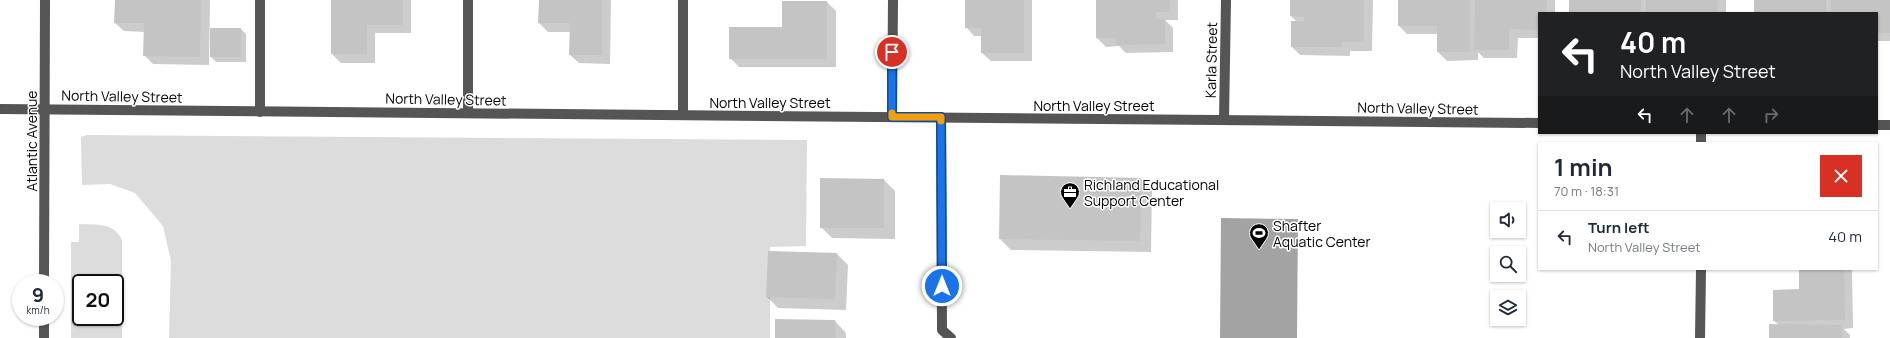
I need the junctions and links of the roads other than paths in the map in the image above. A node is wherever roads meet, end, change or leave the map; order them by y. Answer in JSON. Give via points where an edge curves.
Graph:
{"nodes":[{"id":1,"x":45,"y":0,"type":"edge"},
{"id":2,"x":260,"y":0,"type":"edge"},
{"id":3,"x":468,"y":0,"type":"edge"},
{"id":4,"x":683,"y":0,"type":"edge"},
{"id":5,"x":893,"y":0,"type":"edge"},
{"id":6,"x":1226,"y":0,"type":"edge"},
{"id":7,"x":0,"y":109,"type":"edge"},
{"id":8,"x":45,"y":110,"type":"junction"},
{"id":9,"x":260,"y":112,"type":"junction"},
{"id":10,"x":468,"y":114,"type":"junction"},
{"id":11,"x":683,"y":115,"type":"junction"},
{"id":12,"x":892,"y":117,"type":"junction"},
{"id":13,"x":941,"y":117,"type":"junction"},
{"id":14,"x":1224,"y":120,"type":"junction"},
{"id":15,"x":1538,"y":123,"type":"edge"},
{"id":16,"x":1878,"y":125,"type":"edge"},
{"id":17,"x":1890,"y":125,"type":"edge"},
{"id":18,"x":1701,"y":270,"type":"edge"},
{"id":19,"x":44,"y":274,"type":"edge"},
{"id":20,"x":44,"y":326,"type":"edge"},
{"id":21,"x":44,"y":338,"type":"edge"},
{"id":22,"x":951,"y":338,"type":"edge"},
{"id":23,"x":1700,"y":338,"type":"edge"}],
"edges":[{"from":1,"to":8,"type":"street","name":"Atlantic Avenue"},
{"from":2,"to":9,"type":"street"},
{"from":3,"to":10,"type":"street"},
{"from":4,"to":11,"type":"street"},
{"from":5,"to":12,"type":"street"},
{"from":6,"to":14,"type":"street","name":"Karla Street"},
{"from":7,"to":8,"type":"street","name":"North Valley Street"},
{"from":8,"to":9,"type":"street","name":"North Valley Street"},
{"from":8,"to":19,"type":"street","name":"Atlantic Avenue"},
{"from":9,"to":10,"type":"street","name":"North Valley Street"},
{"from":10,"to":11,"type":"street","name":"North Valley Street"},
{"from":11,"to":12,"type":"street","name":"North Valley Street"},
{"from":12,"to":13,"type":"street","name":"North Valley Street"},
{"from":13,"to":14,"type":"street","name":"North Valley Street"},
{"from":13,"to":22,"type":"street","via":[[942,330]]},
{"from":14,"to":15,"type":"street","name":"North Valley Street"},
{"from":16,"to":17,"type":"street"},
{"from":18,"to":23,"type":"street"},
{"from":20,"to":21,"type":"street"}]}
